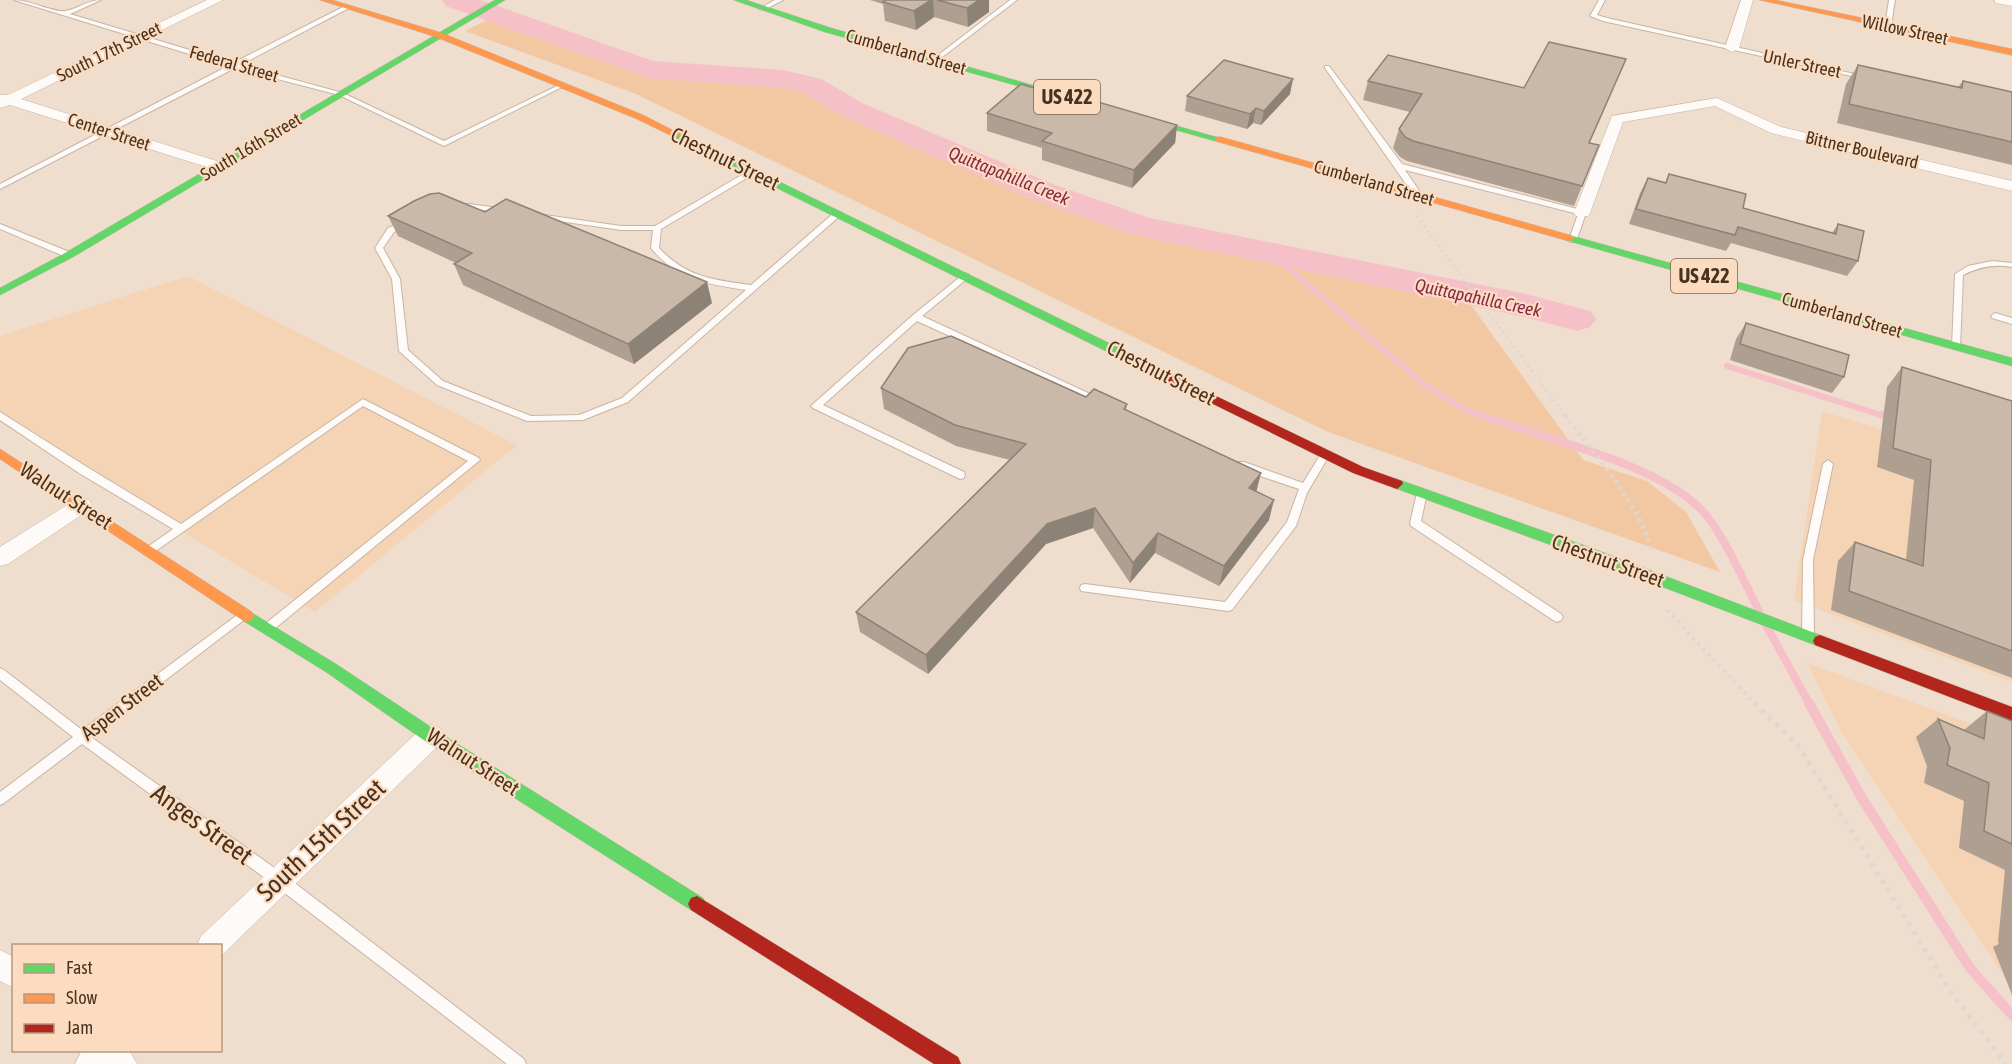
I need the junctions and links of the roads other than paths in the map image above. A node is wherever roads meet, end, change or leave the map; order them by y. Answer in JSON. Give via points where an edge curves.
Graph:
{"nodes":[{"id":1,"x":17,"y":0,"type":"edge"},
{"id":2,"x":98,"y":0,"type":"edge"},
{"id":3,"x":217,"y":0,"type":"edge"},
{"id":4,"x":324,"y":0,"type":"edge"},
{"id":5,"x":738,"y":0,"type":"edge"},
{"id":6,"x":780,"y":0,"type":"edge"},
{"id":7,"x":1014,"y":0,"type":"edge"},
{"id":8,"x":1602,"y":0,"type":"edge"},
{"id":9,"x":1747,"y":0,"type":"edge"},
{"id":10,"x":1764,"y":0,"type":"edge"},
{"id":11,"x":1892,"y":0,"type":"edge"},
{"id":12,"x":2000,"y":0,"type":"edge"},
{"id":13,"x":498,"y":2,"type":"edge"},
{"id":14,"x":2012,"y":2,"type":"edge"},
{"id":15,"x":347,"y":7,"type":"junction"},
{"id":16,"x":762,"y":9,"type":"junction"},
{"id":17,"x":64,"y":14,"type":"junction"},
{"id":18,"x":1888,"y":26,"type":"junction"},
{"id":19,"x":439,"y":34,"type":"junction"},
{"id":20,"x":140,"y":38,"type":"junction"},
{"id":21,"x":1732,"y":48,"type":"junction"},
{"id":22,"x":2012,"y":52,"type":"edge"},
{"id":23,"x":935,"y":60,"type":"junction"},
{"id":24,"x":232,"y":65,"type":"junction"},
{"id":25,"x":1328,"y":67,"type":"dead end"},
{"id":26,"x":1872,"y":79,"type":"edge"},
{"id":27,"x":563,"y":85,"type":"junction"},
{"id":28,"x":341,"y":94,"type":"junction"},
{"id":29,"x":3,"y":100,"type":"edge"},
{"id":30,"x":107,"y":131,"type":"junction"},
{"id":31,"x":219,"y":166,"type":"junction"},
{"id":32,"x":1399,"y":166,"type":"junction"},
{"id":33,"x":753,"y":172,"type":"junction"},
{"id":34,"x":2012,"y":186,"type":"edge"},
{"id":35,"x":0,"y":187,"type":"edge"},
{"id":36,"x":1418,"y":195,"type":"junction"},
{"id":37,"x":447,"y":209,"type":"edge"},
{"id":38,"x":514,"y":212,"type":"edge"},
{"id":39,"x":1582,"y":213,"type":"junction"},
{"id":40,"x":526,"y":214,"type":"edge"},
{"id":41,"x":838,"y":214,"type":"junction"},
{"id":42,"x":418,"y":218,"type":"edge"},
{"id":43,"x":0,"y":226,"type":"edge"},
{"id":44,"x":657,"y":228,"type":"junction"},
{"id":45,"x":1573,"y":240,"type":"junction"},
{"id":46,"x":69,"y":255,"type":"junction"},
{"id":47,"x":2012,"y":265,"type":"edge"},
{"id":48,"x":965,"y":276,"type":"junction"},
{"id":49,"x":752,"y":288,"type":"junction"},
{"id":50,"x":0,"y":292,"type":"edge"},
{"id":51,"x":1995,"y":316,"type":"dead end"},
{"id":52,"x":916,"y":317,"type":"junction"},
{"id":53,"x":2012,"y":321,"type":"edge"},
{"id":54,"x":1956,"y":347,"type":"junction"},
{"id":55,"x":2012,"y":362,"type":"edge"},
{"id":56,"x":1111,"y":407,"type":"edge"},
{"id":57,"x":0,"y":416,"type":"edge"},
{"id":58,"x":0,"y":453,"type":"edge"},
{"id":59,"x":1325,"y":454,"type":"junction"},
{"id":60,"x":1230,"y":461,"type":"edge"},
{"id":61,"x":1828,"y":464,"type":"dead end"},
{"id":62,"x":960,"y":475,"type":"dead end"},
{"id":63,"x":1305,"y":487,"type":"junction"},
{"id":64,"x":1422,"y":493,"type":"junction"},
{"id":65,"x":82,"y":505,"type":"junction"},
{"id":66,"x":182,"y":529,"type":"junction"},
{"id":67,"x":150,"y":551,"type":"junction"},
{"id":68,"x":0,"y":558,"type":"edge"},
{"id":69,"x":1085,"y":588,"type":"dead end"},
{"id":70,"x":244,"y":614,"type":"junction"},
{"id":71,"x":1557,"y":617,"type":"dead end"},
{"id":72,"x":267,"y":628,"type":"junction"},
{"id":73,"x":1808,"y":637,"type":"junction"},
{"id":74,"x":0,"y":673,"type":"edge"},
{"id":75,"x":2012,"y":714,"type":"edge"},
{"id":76,"x":431,"y":736,"type":"junction"},
{"id":77,"x":82,"y":737,"type":"junction"},
{"id":78,"x":0,"y":799,"type":"edge"},
{"id":79,"x":278,"y":879,"type":"junction"},
{"id":80,"x":212,"y":944,"type":"edge"},
{"id":81,"x":104,"y":1052,"type":"edge"},
{"id":82,"x":108,"y":1052,"type":"edge"},
{"id":83,"x":90,"y":1064,"type":"edge"},
{"id":84,"x":122,"y":1064,"type":"edge"},
{"id":85,"x":519,"y":1064,"type":"edge"},
{"id":86,"x":951,"y":1064,"type":"edge"}],
"edges":[{"from":1,"to":17,"type":"lane","name":"Federal Street"},
{"from":2,"to":17,"type":"lane"},
{"from":3,"to":20,"type":"street","name":"South 17th Street"},
{"from":4,"to":15,"type":"main road","name":"Chestnut Street"},
{"from":5,"to":16,"type":"main road","name":"Cumberland Street","number":"US 422"},
{"from":6,"to":16,"type":"lane"},
{"from":7,"to":23,"type":"lane"},
{"from":8,"to":21,"type":"lane","name":"Unler Street","via":[[1593,16]]},
{"from":9,"to":21,"type":"street"},
{"from":10,"to":18,"type":"main road","name":"Willow Street"},
{"from":11,"to":18,"type":"lane"},
{"from":12,"to":14,"type":"street"},
{"from":13,"to":19,"type":"main road","name":"South 16th Street"},
{"from":15,"to":19,"type":"main road","name":"Chestnut Street"},
{"from":15,"to":24,"type":"lane"},
{"from":16,"to":23,"type":"main road","name":"Cumberland Street","number":"US 422"},
{"from":17,"to":20,"type":"lane","name":"Federal Street"},
{"from":18,"to":22,"type":"main road","name":"Willow Street"},
{"from":19,"to":27,"type":"main road","name":"Chestnut Street"},
{"from":19,"to":28,"type":"main road","name":"South 16th Street"},
{"from":20,"to":24,"type":"lane","name":"Federal Street"},
{"from":20,"to":29,"type":"street","name":"South 17th Street"},
{"from":21,"to":26,"type":"lane","name":"Unler Street"},
{"from":23,"to":36,"type":"main road","name":"Cumberland Street","number":"US 422"},
{"from":24,"to":28,"type":"lane","name":"Federal Street"},
{"from":24,"to":30,"type":"lane"},
{"from":25,"to":32,"type":"lane"},
{"from":27,"to":28,"type":"lane","name":"Federal Street","via":[[444,144]]},
{"from":27,"to":33,"type":"main road","name":"Chestnut Street"},
{"from":28,"to":31,"type":"main road","name":"South 16th Street"},
{"from":29,"to":30,"type":"street","name":"Center Street"},
{"from":30,"to":31,"type":"street","name":"Center Street"},
{"from":30,"to":35,"type":"lane"},
{"from":31,"to":46,"type":"main road","name":"South 16th Street"},
{"from":32,"to":36,"type":"lane"},
{"from":32,"to":39,"type":"lane"},
{"from":33,"to":41,"type":"main road","name":"Chestnut Street"},
{"from":33,"to":44,"type":"lane"},
{"from":34,"to":39,"type":"street","name":"Bittner Boulevard","via":[[1776,130],[1717,102],[1617,119]]},
{"from":36,"to":45,"type":"main road","name":"Cumberland Street","number":"US 422"},
{"from":37,"to":38,"type":"lane","via":[[469,206]]},
{"from":39,"to":45,"type":"lane"},
{"from":40,"to":44,"type":"lane","via":[[621,228]]},
{"from":41,"to":48,"type":"main road","name":"Chestnut Street"},
{"from":41,"to":49,"type":"lane"},
{"from":42,"to":49,"type":"lane","via":[[391,230],[379,248],[396,279],[404,351],[440,382],[530,419],[580,418],[625,400]]},
{"from":43,"to":46,"type":"lane"},
{"from":44,"to":49,"type":"lane","via":[[655,248],[669,265],[700,280]]},
{"from":45,"to":54,"type":"main road","name":"Cumberland Street","number":"US 422"},
{"from":46,"to":50,"type":"main road","name":"South 16th Street"},
{"from":47,"to":54,"type":"lane","via":[[2000,262],[1959,274]]},
{"from":48,"to":52,"type":"lane"},
{"from":48,"to":59,"type":"main road","name":"Chestnut Street"},
{"from":51,"to":53,"type":"lane"},
{"from":52,"to":56,"type":"lane"},
{"from":52,"to":62,"type":"lane","via":[[816,406]]},
{"from":54,"to":55,"type":"main road","name":"Cumberland Street","number":"US 422"},
{"from":57,"to":66,"type":"lane"},
{"from":58,"to":65,"type":"main road","name":"Walnut Street"},
{"from":59,"to":63,"type":"lane"},
{"from":59,"to":64,"type":"main road","name":"Chestnut Street"},
{"from":60,"to":63,"type":"lane"},
{"from":61,"to":73,"type":"lane","via":[[1808,560]]},
{"from":63,"to":69,"type":"lane","via":[[1292,523],[1228,607]]},
{"from":64,"to":71,"type":"lane","via":[[1415,524]]},
{"from":64,"to":73,"type":"main road","name":"Chestnut Street"},
{"from":65,"to":67,"type":"main road","name":"Walnut Street"},
{"from":65,"to":68,"type":"street"},
{"from":66,"to":67,"type":"lane"},
{"from":66,"to":72,"type":"lane","via":[[363,402],[475,460]]},
{"from":67,"to":70,"type":"main road","name":"Walnut Street"},
{"from":70,"to":72,"type":"main road","name":"Walnut Street"},
{"from":70,"to":77,"type":"lane","name":"Aspen Street"},
{"from":72,"to":76,"type":"main road","name":"Walnut Street"},
{"from":73,"to":75,"type":"main road","name":"Chestnut Street"},
{"from":74,"to":77,"type":"lane","name":"Anges Street"},
{"from":76,"to":79,"type":"street","name":"South 15th Street"},
{"from":76,"to":86,"type":"main road","name":"Walnut Street"},
{"from":77,"to":78,"type":"lane","name":"Aspen Street"},
{"from":77,"to":79,"type":"lane","name":"Anges Street"},
{"from":79,"to":80,"type":"street","name":"South 15th Street"},
{"from":79,"to":85,"type":"lane","name":"Anges Street"},
{"from":81,"to":83,"type":"street"},
{"from":82,"to":84,"type":"street"}]}
